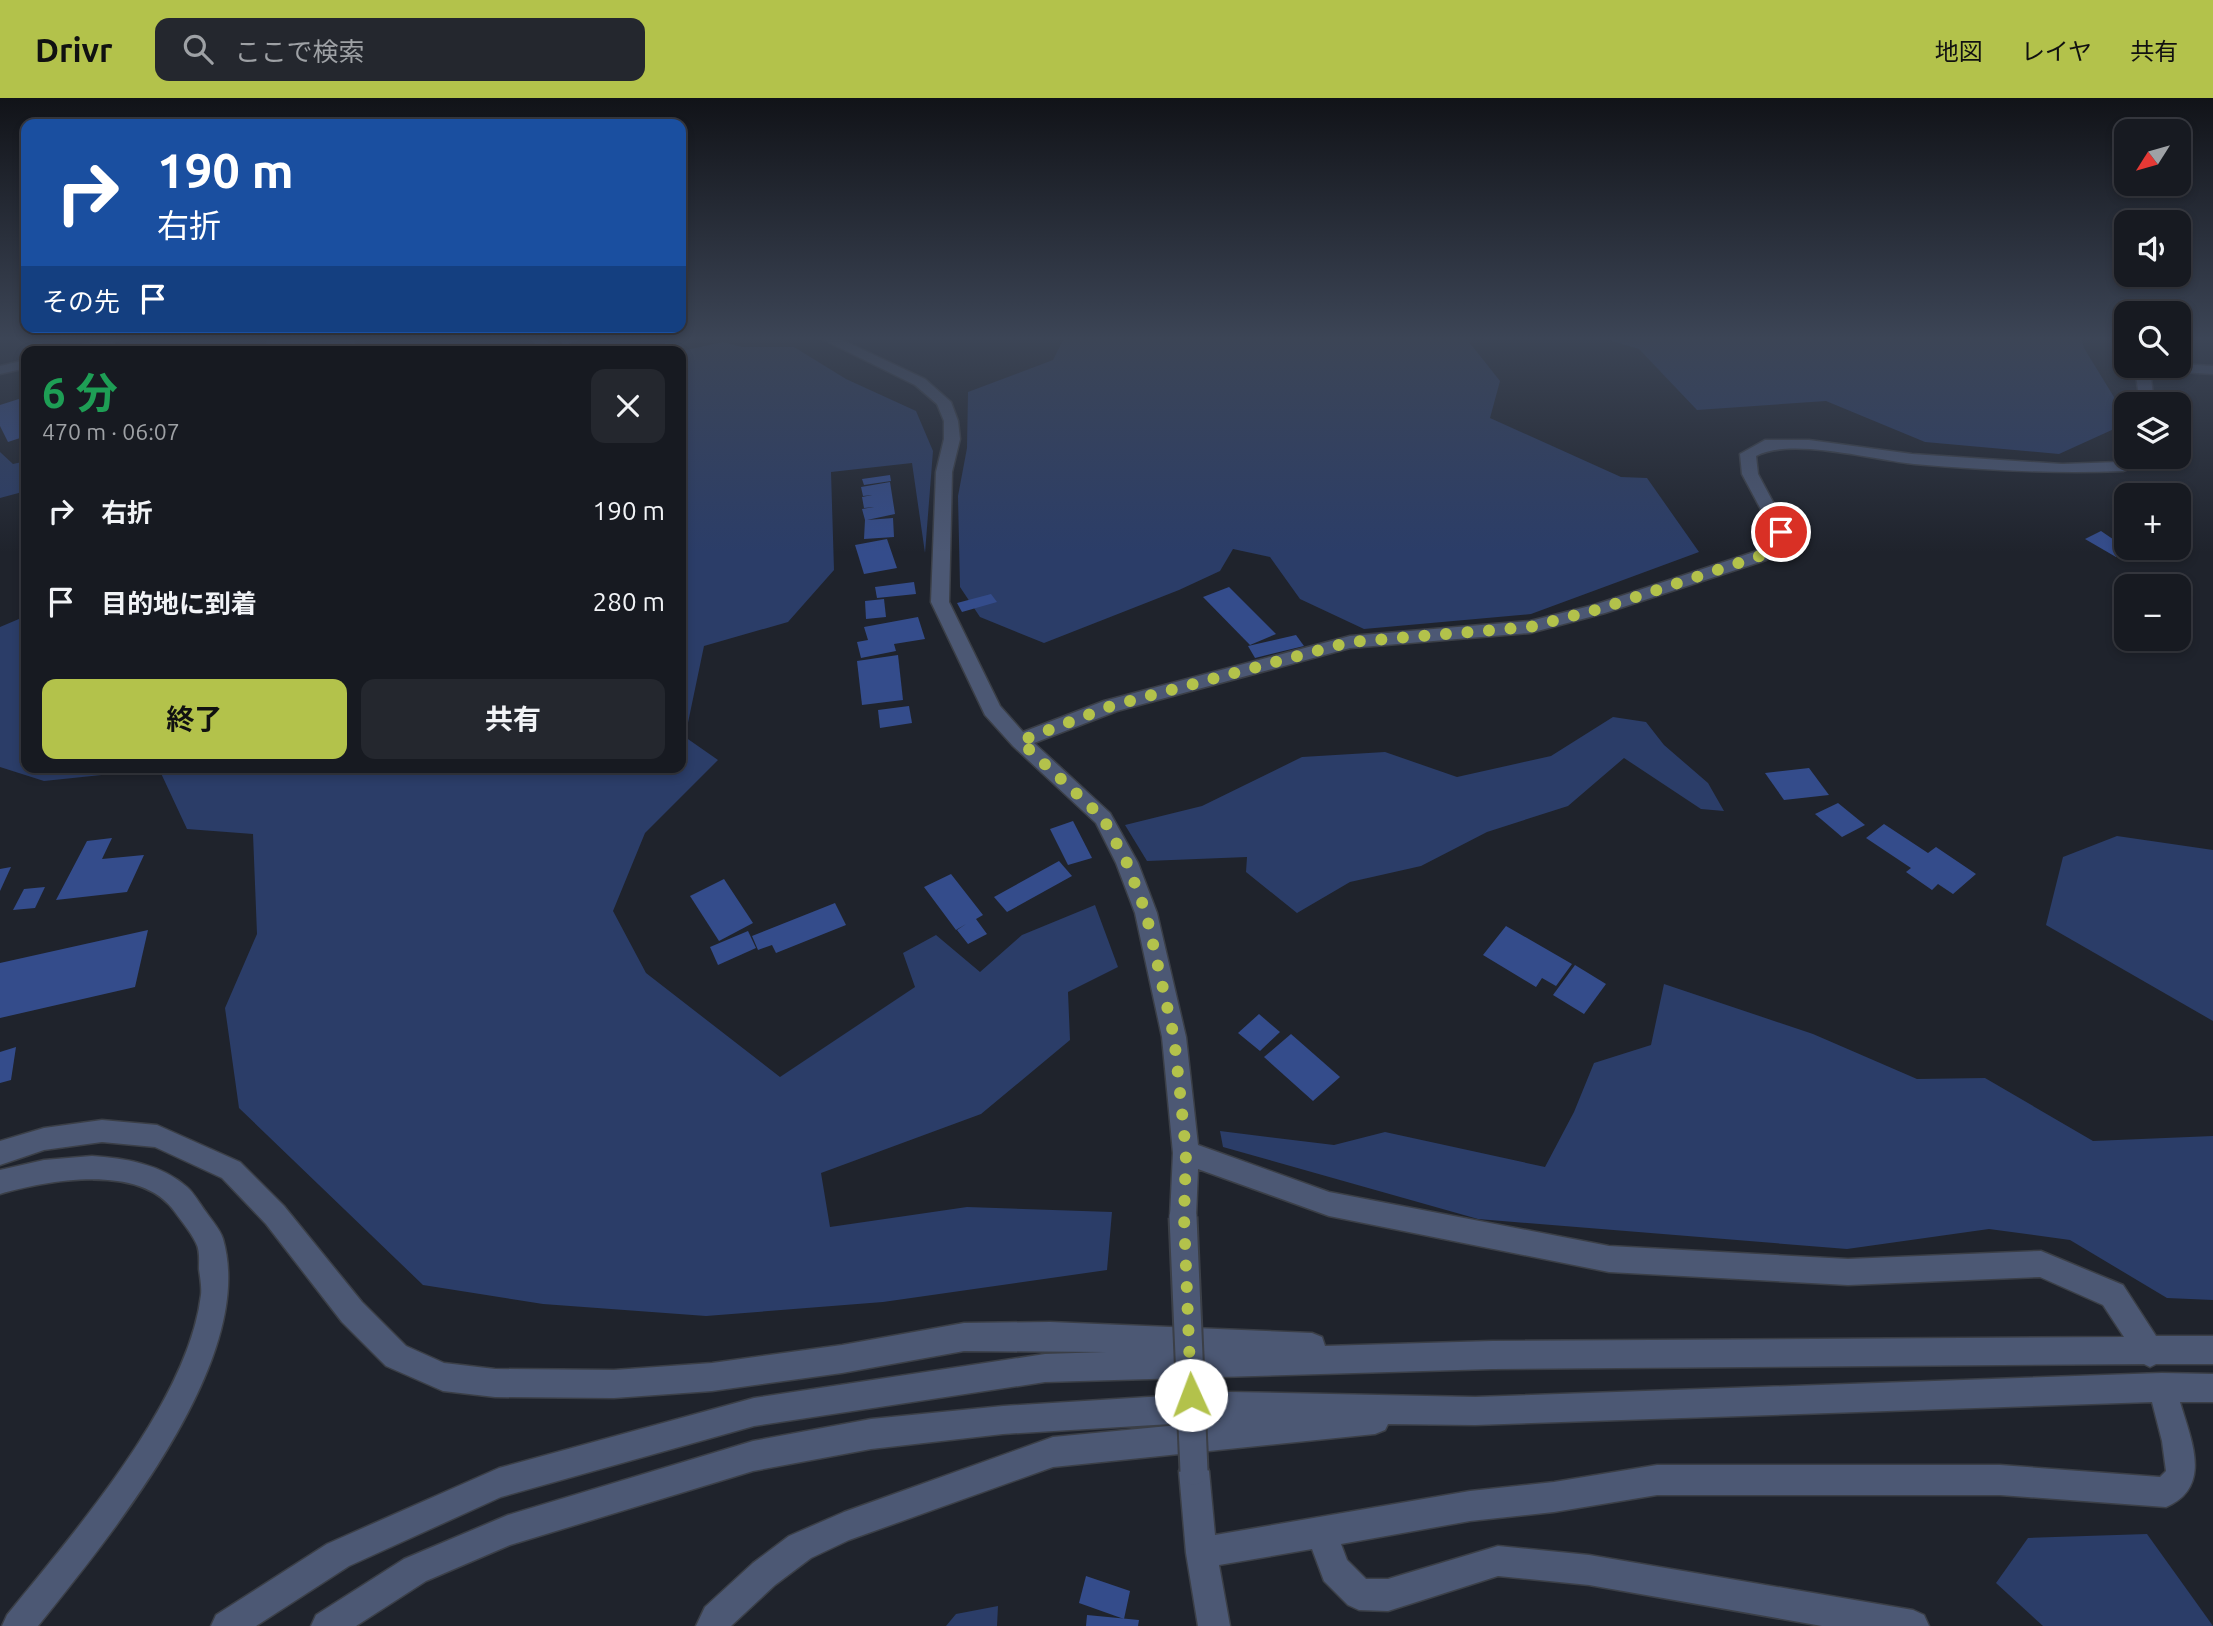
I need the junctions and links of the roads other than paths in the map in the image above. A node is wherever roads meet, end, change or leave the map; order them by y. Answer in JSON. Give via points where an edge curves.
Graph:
{"nodes":[{"id":1,"x":947,"y":409,"type":"edge"},
{"id":2,"x":2114,"y":466,"type":"edge"},
{"id":3,"x":1020,"y":741,"type":"junction"},
{"id":4,"x":0,"y":1153,"type":"edge"},
{"id":5,"x":1186,"y":1153,"type":"junction"},
{"id":6,"x":0,"y":1182,"type":"edge"},
{"id":7,"x":2213,"y":1350,"type":"edge"},
{"id":8,"x":2150,"y":1353,"type":"junction"},
{"id":9,"x":1492,"y":1355,"type":"junction"},
{"id":10,"x":2162,"y":1387,"type":"junction"},
{"id":11,"x":2213,"y":1388,"type":"edge"},
{"id":12,"x":1475,"y":1410,"type":"junction"},
{"id":13,"x":1322,"y":1533,"type":"junction"},
{"id":14,"x":1201,"y":1553,"type":"junction"},
{"id":15,"x":18,"y":1626,"type":"edge"},
{"id":16,"x":227,"y":1626,"type":"edge"},
{"id":17,"x":327,"y":1626,"type":"edge"},
{"id":18,"x":712,"y":1626,"type":"edge"},
{"id":19,"x":1214,"y":1626,"type":"edge"},
{"id":20,"x":1913,"y":1626,"type":"edge"}],
"edges":[{"from":1,"to":3,"type":"street","via":[[952,439],[944,472],[940,602],[992,710]]},
{"from":2,"to":3,"type":"street","via":[[2062,469],[1912,460],[1809,445],[1765,444],[1748,454],[1750,474],[1781,532],[1772,549],[1760,556],[1530,627],[1350,642],[1111,706]]},
{"from":3,"to":5,"type":"street","via":[[1103,818],[1127,863],[1146,913],[1174,1037]]},
{"from":4,"to":9,"type":"street","via":[[44,1139],[102,1131],[158,1136],[231,1170],[275,1215],[352,1312],[396,1356],[443,1377],[559,1384],[712,1377],[964,1337],[1051,1336]]},
{"from":5,"to":8,"type":"street","via":[[1329,1204],[1609,1259],[1848,1272],[2041,1264],[2113,1296]]},
{"from":5,"to":14,"type":"street","bridge":true,"via":[[1184,1217]]},
{"from":6,"to":15,"type":"street","via":[[72,1167],[130,1172],[170,1189],[192,1207],[206,1229],[216,1264],[213,1309],[200,1356],[175,1412],[114,1504]]},
{"from":7,"to":8,"type":"street"},
{"from":8,"to":9,"type":"street"},
{"from":9,"to":16,"type":"street","via":[[1045,1368],[754,1412],[499,1483],[338,1555]]},
{"from":10,"to":11,"type":"street"},
{"from":10,"to":12,"type":"street"},
{"from":10,"to":13,"type":"street","via":[[2182,1476],[2166,1492],[2000,1479],[1657,1480],[1470,1506]]},
{"from":12,"to":17,"type":"street","via":[[1215,1407],[1003,1420],[792,1448],[508,1530],[415,1570]]},
{"from":12,"to":18,"type":"street","via":[[1053,1452],[800,1547],[764,1574]]},
{"from":13,"to":14,"type":"street"},
{"from":13,"to":20,"type":"street","via":[[1335,1570],[1359,1594],[1388,1595],[1498,1562],[1589,1570]]},
{"from":14,"to":19,"type":"street"}]}
